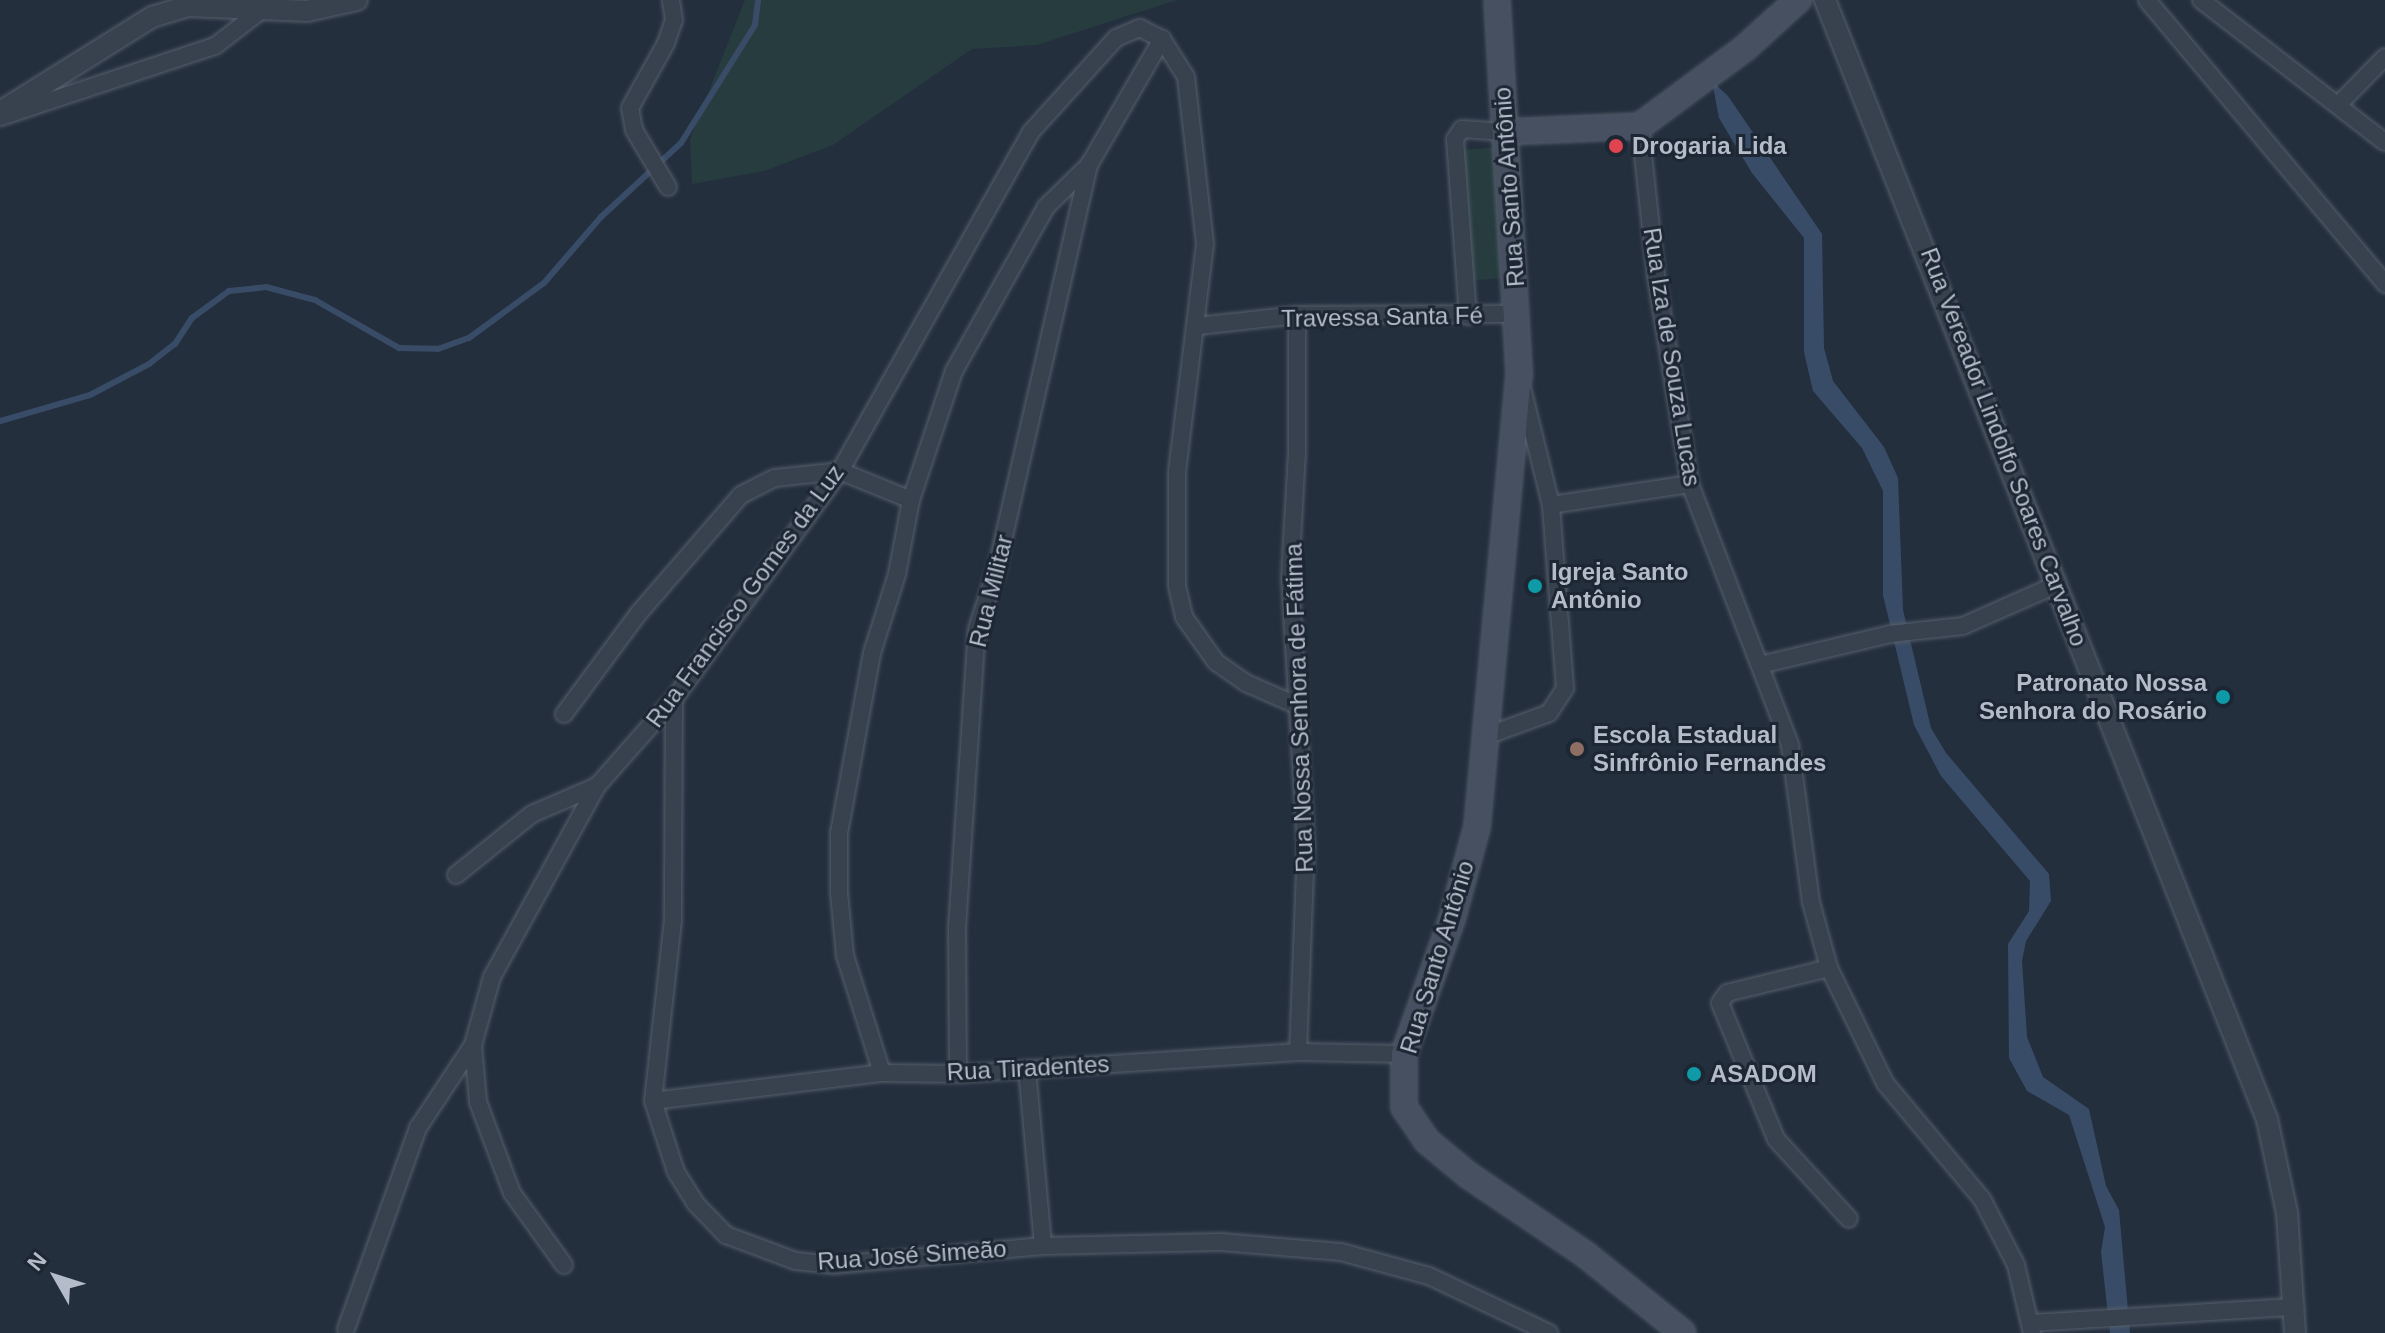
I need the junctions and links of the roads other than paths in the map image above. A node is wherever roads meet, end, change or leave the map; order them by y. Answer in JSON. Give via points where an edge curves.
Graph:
{"nodes":[{"id":1,"x":357,"y":0,"type":"edge"},
{"id":2,"x":671,"y":0,"type":"edge"},
{"id":3,"x":1497,"y":0,"type":"edge"},
{"id":4,"x":1798,"y":0,"type":"edge"},
{"id":5,"x":1825,"y":0,"type":"edge"},
{"id":6,"x":2147,"y":0,"type":"edge"},
{"id":7,"x":2201,"y":0,"type":"edge"},
{"id":8,"x":217,"y":2,"type":"edge"},
{"id":9,"x":183,"y":3,"type":"edge"},
{"id":10,"x":306,"y":5,"type":"edge"},
{"id":11,"x":263,"y":9,"type":"junction"},
{"id":12,"x":1162,"y":39,"type":"junction"},
{"id":13,"x":2385,"y":57,"type":"edge"},
{"id":14,"x":2340,"y":103,"type":"junction"},
{"id":15,"x":0,"y":115,"type":"edge"},
{"id":16,"x":1640,"y":126,"type":"junction"},
{"id":17,"x":1505,"y":132,"type":"junction"},
{"id":18,"x":2385,"y":142,"type":"edge"},
{"id":19,"x":1089,"y":165,"type":"junction"},
{"id":20,"x":664,"y":180,"type":"dead end"},
{"id":21,"x":2385,"y":284,"type":"edge"},
{"id":22,"x":1518,"y":314,"type":"junction"},
{"id":23,"x":1297,"y":315,"type":"junction"},
{"id":24,"x":1468,"y":316,"type":"junction"},
{"id":25,"x":1198,"y":326,"type":"junction"},
{"id":26,"x":1519,"y":375,"type":"junction"},
{"id":27,"x":840,"y":471,"type":"junction"},
{"id":28,"x":1690,"y":484,"type":"junction"},
{"id":29,"x":911,"y":500,"type":"junction"},
{"id":30,"x":1551,"y":505,"type":"junction"},
{"id":31,"x":2058,"y":584,"type":"junction"},
{"id":32,"x":1760,"y":665,"type":"junction"},
{"id":33,"x":674,"y":699,"type":"junction"},
{"id":34,"x":1294,"y":704,"type":"junction"},
{"id":35,"x":564,"y":714,"type":"dead end"},
{"id":36,"x":1489,"y":735,"type":"junction"},
{"id":37,"x":597,"y":786,"type":"junction"},
{"id":38,"x":456,"y":875,"type":"dead end"},
{"id":39,"x":1829,"y":968,"type":"junction"},
{"id":40,"x":473,"y":1045,"type":"junction"},
{"id":41,"x":1298,"y":1052,"type":"junction"},
{"id":42,"x":1404,"y":1054,"type":"junction"},
{"id":43,"x":1027,"y":1069,"type":"junction"},
{"id":44,"x":882,"y":1073,"type":"junction"},
{"id":45,"x":958,"y":1074,"type":"junction"},
{"id":46,"x":653,"y":1101,"type":"junction"},
{"id":47,"x":1849,"y":1219,"type":"dead end"},
{"id":48,"x":1043,"y":1246,"type":"junction"},
{"id":49,"x":564,"y":1265,"type":"dead end"},
{"id":50,"x":2296,"y":1307,"type":"junction"},
{"id":51,"x":2032,"y":1328,"type":"edge"},
{"id":52,"x":346,"y":1329,"type":"dead end"},
{"id":53,"x":1549,"y":1333,"type":"edge"},
{"id":54,"x":1683,"y":1333,"type":"edge"},
{"id":55,"x":2295,"y":1333,"type":"edge"}],
"edges":[{"from":1,"to":10,"type":"street"},
{"from":2,"to":20,"type":"street","via":[[674,20],[666,43],[630,108],[634,130]]},
{"from":3,"to":17,"type":"main road","name":"Rua Santo Antônio"},
{"from":4,"to":16,"type":"main road","via":[[1734,57]]},
{"from":5,"to":31,"type":"street","name":"Rua Vereador Lindolfo Soares Carvalho"},
{"from":6,"to":21,"type":"street"},
{"from":7,"to":14,"type":"street"},
{"from":8,"to":9,"type":"street"},
{"from":8,"to":11,"type":"street"},
{"from":9,"to":15,"type":"street","via":[[111,39]]},
{"from":10,"to":11,"type":"street"},
{"from":11,"to":15,"type":"street","via":[[215,46]]},
{"from":12,"to":19,"type":"street"},
{"from":12,"to":25,"type":"street","via":[[1186,77],[1196,131],[1205,244]]},
{"from":12,"to":27,"type":"street","name":"Rua Francisco Gomes da Luz","via":[[1140,28],[1116,38],[1031,132]]},
{"from":13,"to":14,"type":"street"},
{"from":14,"to":18,"type":"street"},
{"from":16,"to":17,"type":"main road"},
{"from":16,"to":28,"type":"street","name":"Rua Iza de Souza Lucas","via":[[1656,276]]},
{"from":17,"to":22,"type":"main road","name":"Rua Santo Antônio"},
{"from":17,"to":24,"type":"street","via":[[1462,129],[1455,139]]},
{"from":19,"to":29,"type":"street","via":[[1046,207],[998,285],[954,371]]},
{"from":19,"to":45,"type":"street","name":"Rua Militar","via":[[996,571],[977,629],[957,928]]},
{"from":22,"to":24,"type":"street","name":"Travessa Santa Fé"},
{"from":22,"to":26,"type":"main road","name":"Rua Santo Antônio"},
{"from":23,"to":24,"type":"street","name":"Travessa Santa Fé"},
{"from":23,"to":25,"type":"street","name":"Travessa Santa Fé"},
{"from":23,"to":34,"type":"street","name":"Rua Nossa Senhora de Fátima","via":[[1290,578]]},
{"from":25,"to":34,"type":"street","via":[[1177,473],[1177,586],[1184,617],[1216,662],[1246,683]]},
{"from":26,"to":30,"type":"street","name":"Rua Santo Antônio"},
{"from":26,"to":36,"type":"main road","name":"Rua Santo Antônio"},
{"from":27,"to":29,"type":"street"},
{"from":27,"to":33,"type":"street","name":"Rua Francisco Gomes da Luz"},
{"from":27,"to":35,"type":"street","via":[[775,478],[741,495],[638,614]]},
{"from":28,"to":30,"type":"street"},
{"from":28,"to":32,"type":"street","name":"Rua Iza de Souza Lucas"},
{"from":29,"to":44,"type":"street","via":[[897,574],[872,653],[839,833],[845,956]]},
{"from":30,"to":36,"type":"street","name":"Rua Santo Antônio","via":[[1565,688],[1549,713]]},
{"from":31,"to":32,"type":"street","via":[[1985,620],[1890,634]]},
{"from":31,"to":50,"type":"street","name":"Rua Vereador Lindolfo Soares Carvalho","via":[[2267,1119],[2287,1213]]},
{"from":32,"to":39,"type":"street","name":"Rua Iza de Souza Lucas","via":[[1790,745],[1811,902]]},
{"from":33,"to":37,"type":"street","name":"Rua Francisco Gomes da Luz"},
{"from":33,"to":46,"type":"street","name":"Rua José Simeão","via":[[673,920]]},
{"from":34,"to":41,"type":"street","name":"Rua Nossa Senhora de Fátima","via":[[1306,845]]},
{"from":36,"to":42,"type":"main road","name":"Rua Santo Antônio","via":[[1477,827],[1452,919]]},
{"from":37,"to":38,"type":"street","via":[[532,814]]},
{"from":37,"to":40,"type":"street","name":"Rua Francisco Gomes da Luz","via":[[492,977]]},
{"from":39,"to":47,"type":"street","via":[[1727,993],[1720,1003],[1776,1139]]},
{"from":39,"to":51,"type":"street","name":"Rua Iza de Souza Lucas","via":[[1885,1083],[1982,1199],[2016,1265]]},
{"from":40,"to":49,"type":"street","name":"Rua Francisco Gomes da Luz","via":[[478,1102],[512,1193]]},
{"from":40,"to":52,"type":"street","via":[[418,1128]]},
{"from":41,"to":42,"type":"street","name":"Rua Tiradentes"},
{"from":41,"to":43,"type":"street","name":"Rua Tiradentes"},
{"from":42,"to":54,"type":"main road","name":"Rua Santo Antônio","via":[[1404,1107],[1427,1141]]},
{"from":43,"to":45,"type":"street","name":"Rua Tiradentes"},
{"from":43,"to":48,"type":"street"},
{"from":44,"to":45,"type":"street","name":"Rua Tiradentes"},
{"from":44,"to":46,"type":"street","name":"Rua Tiradentes"},
{"from":46,"to":48,"type":"street","name":"Rua José Simeão","via":[[676,1172],[695,1203],[726,1235],[754,1249],[834,1265]]},
{"from":48,"to":53,"type":"street","name":"Rua José Simeão","via":[[1221,1242],[1341,1252],[1429,1276]]},
{"from":50,"to":51,"type":"street","via":[[2097,1315]]},
{"from":50,"to":55,"type":"street","name":"Rua Vereador Lindolfo Soares Carvalho"}]}
